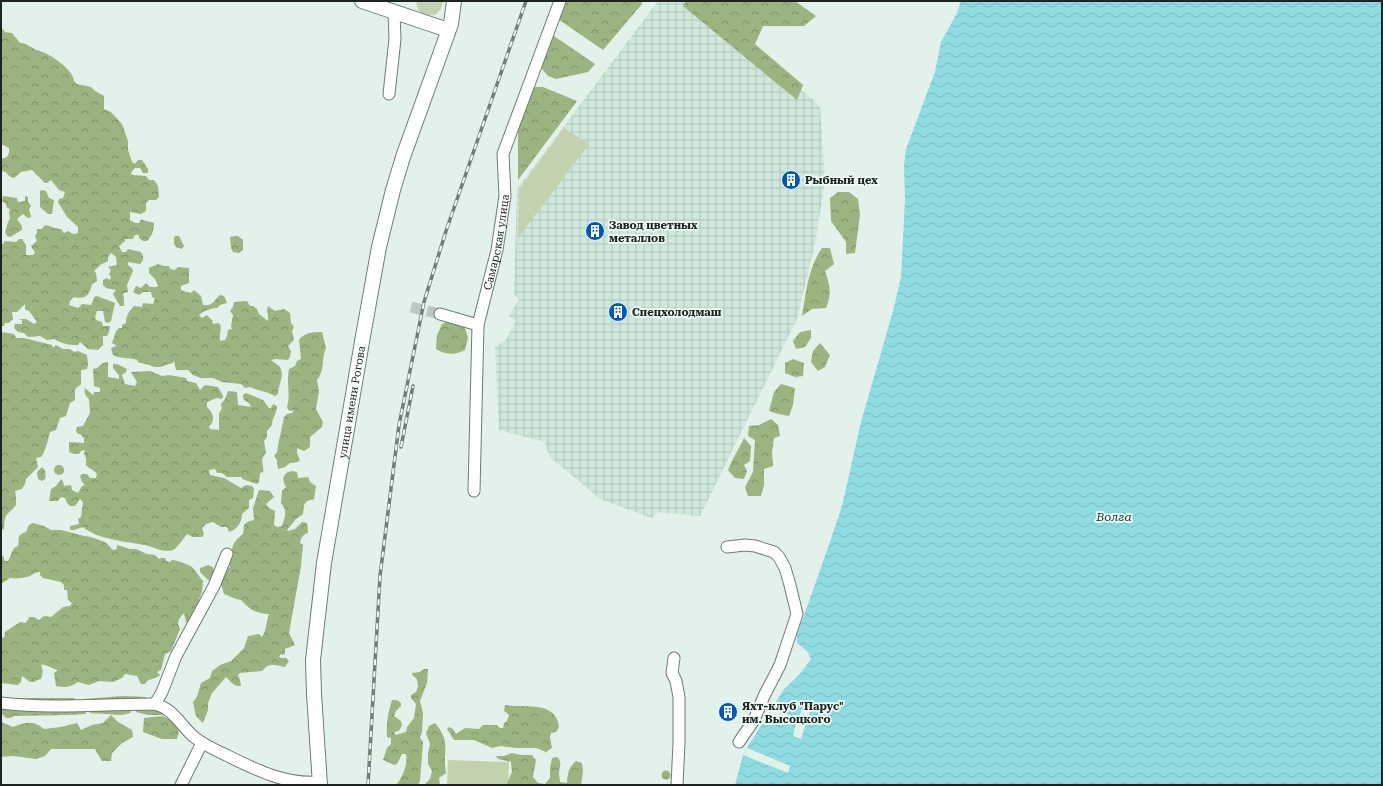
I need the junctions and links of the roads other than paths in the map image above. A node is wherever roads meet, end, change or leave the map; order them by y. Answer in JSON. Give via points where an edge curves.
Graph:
{"nodes":[{"id":1,"x":362,"y":1,"type":"edge"},
{"id":2,"x":454,"y":1,"type":"edge"},
{"id":3,"x":464,"y":1,"type":"edge"},
{"id":4,"x":560,"y":1,"type":"edge"},
{"id":5,"x":394,"y":12,"type":"junction"},
{"id":6,"x":450,"y":27,"type":"junction"},
{"id":7,"x":389,"y":94,"type":"dead end"},
{"id":8,"x":440,"y":314,"type":"tunnel mouth"},
{"id":9,"x":478,"y":324,"type":"junction"},
{"id":10,"x":474,"y":491,"type":"dead end"},
{"id":11,"x":727,"y":547,"type":"dead end"},
{"id":12,"x":226,"y":554,"type":"dead end"},
{"id":13,"x":674,"y":658,"type":"dead end"},
{"id":14,"x":1,"y":703,"type":"edge"},
{"id":15,"x":155,"y":704,"type":"junction"},
{"id":16,"x":739,"y":742,"type":"dead end"},
{"id":17,"x":202,"y":743,"type":"junction"},
{"id":18,"x":320,"y":784,"type":"edge"},
{"id":19,"x":181,"y":785,"type":"edge"},
{"id":20,"x":677,"y":785,"type":"edge"}],
"edges":[{"from":1,"to":5,"type":"main road"},
{"from":2,"to":6,"type":"main road"},
{"from":3,"to":6,"type":"main road","via":[[462,10]]},
{"from":4,"to":9,"type":"street","name":"Самарская улица","via":[[503,154],[505,196],[497,250]]},
{"from":5,"to":6,"type":"main road"},
{"from":5,"to":7,"type":"street","via":[[396,38]]},
{"from":6,"to":18,"type":"main road","name":"улица имени Рогова","via":[[405,150],[378,247],[324,563],[313,660]]},
{"from":8,"to":9,"type":"street"},
{"from":9,"to":10,"type":"street","name":"Самарская улица"},
{"from":11,"to":16,"type":"street","via":[[755,546],[774,552],[785,568],[797,614],[780,665],[754,720]]},
{"from":12,"to":15,"type":"street","via":[[214,586],[176,656]]},
{"from":13,"to":20,"type":"street","via":[[672,673],[676,681],[679,705]]},
{"from":14,"to":15,"type":"street","via":[[24,706]]},
{"from":15,"to":17,"type":"street","via":[[166,708]]},
{"from":17,"to":18,"type":"street","via":[[259,771],[290,781]]},
{"from":17,"to":19,"type":"street"}]}
